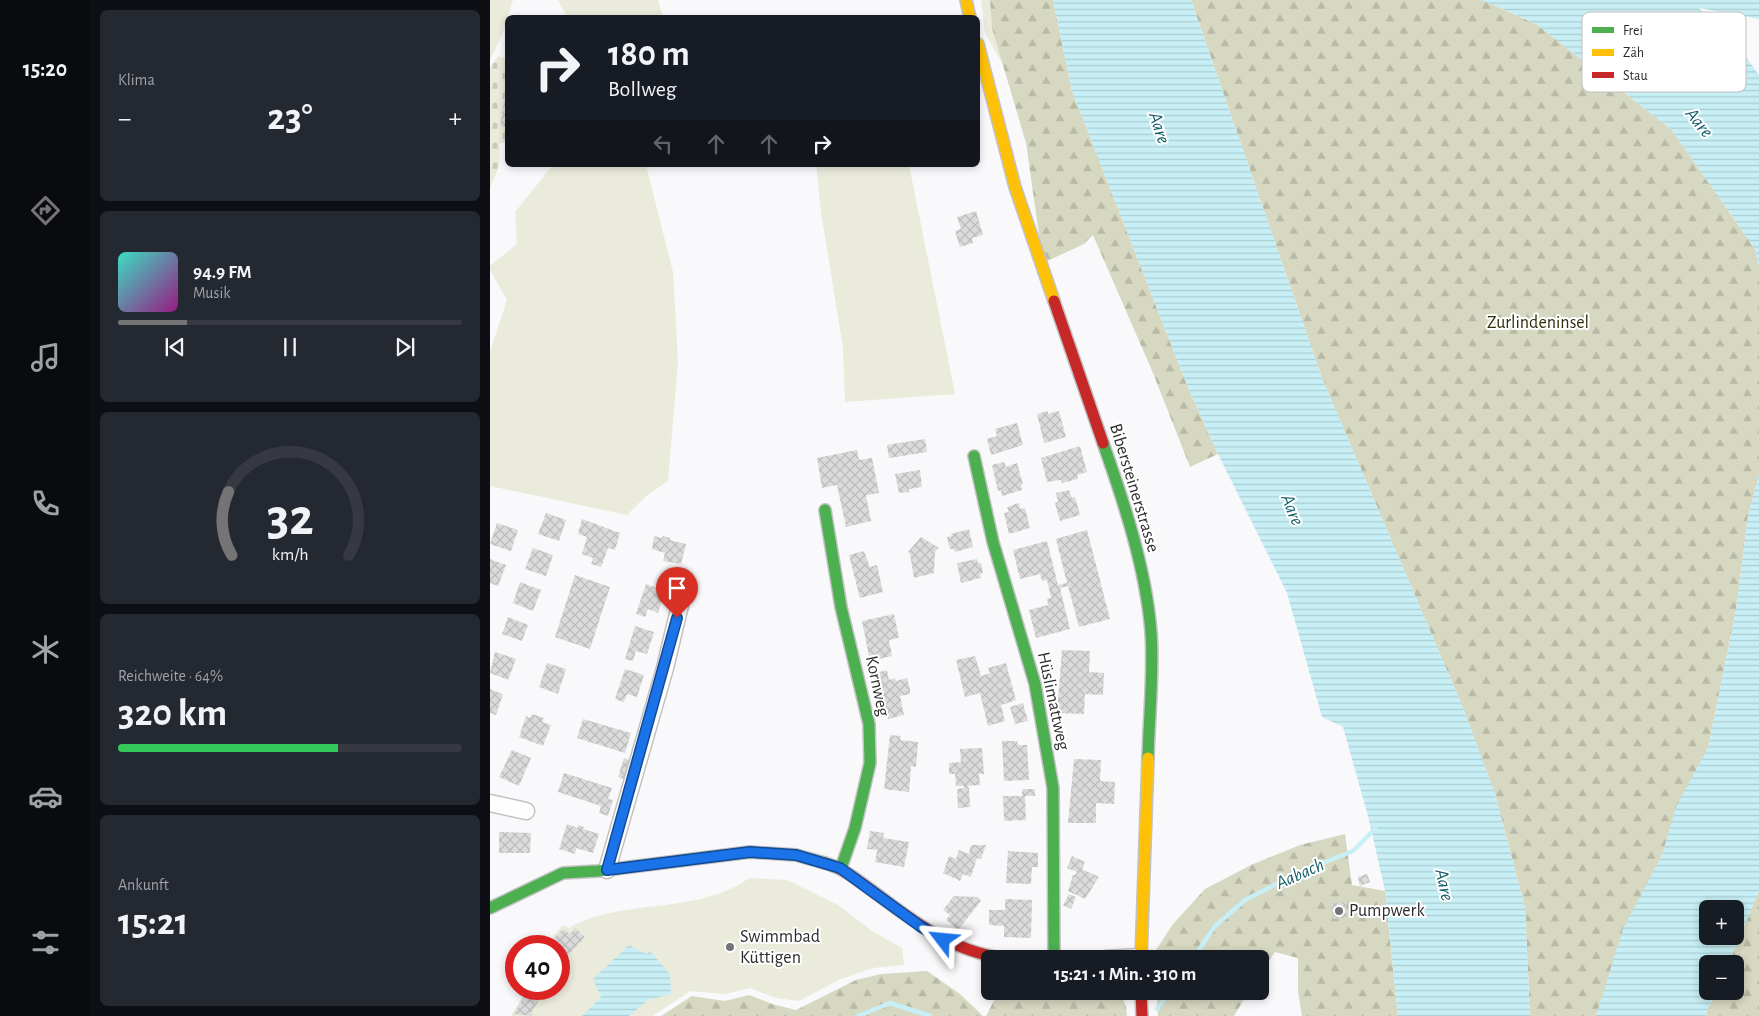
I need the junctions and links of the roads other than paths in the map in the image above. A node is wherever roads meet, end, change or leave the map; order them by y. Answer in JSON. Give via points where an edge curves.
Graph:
{"nodes":[{"id":1,"x":966,"y":0,"type":"edge"},
{"id":2,"x":969,"y":15,"type":"edge"},
{"id":3,"x":980,"y":52,"type":"edge"},
{"id":4,"x":974,"y":456,"type":"dead end"},
{"id":5,"x":825,"y":510,"type":"dead end"},
{"id":6,"x":681,"y":601,"type":"dead end"},
{"id":7,"x":490,"y":803,"type":"edge"},
{"id":8,"x":526,"y":811,"type":"dead end"},
{"id":9,"x":840,"y":868,"type":"junction"},
{"id":10,"x":607,"y":870,"type":"junction"},
{"id":11,"x":490,"y":908,"type":"edge"},
{"id":12,"x":1054,"y":950,"type":"edge"},
{"id":13,"x":1141,"y":950,"type":"edge"},
{"id":14,"x":981,"y":953,"type":"edge"},
{"id":15,"x":1142,"y":1000,"type":"edge"},
{"id":16,"x":1142,"y":1016,"type":"edge"}],
"edges":[{"from":1,"to":2,"type":"street"},
{"from":3,"to":13,"type":"street","name":"Bibersteinerstrasse","via":[[1015,186],[1122,498],[1145,591],[1151,632],[1151,670]]},
{"from":4,"to":12,"type":"street","name":"Hüslimattweg","via":[[993,542],[1035,684],[1053,788]]},
{"from":5,"to":9,"type":"street","name":"Kornweg","via":[[841,607],[869,724],[870,763],[855,828]]},
{"from":6,"to":10,"type":"street"},
{"from":7,"to":8,"type":"street"},
{"from":9,"to":10,"type":"street","via":[[796,855],[750,852]]},
{"from":9,"to":14,"type":"street","via":[[920,926],[955,946]]},
{"from":10,"to":11,"type":"street","via":[[563,873]]},
{"from":15,"to":16,"type":"street"}]}
